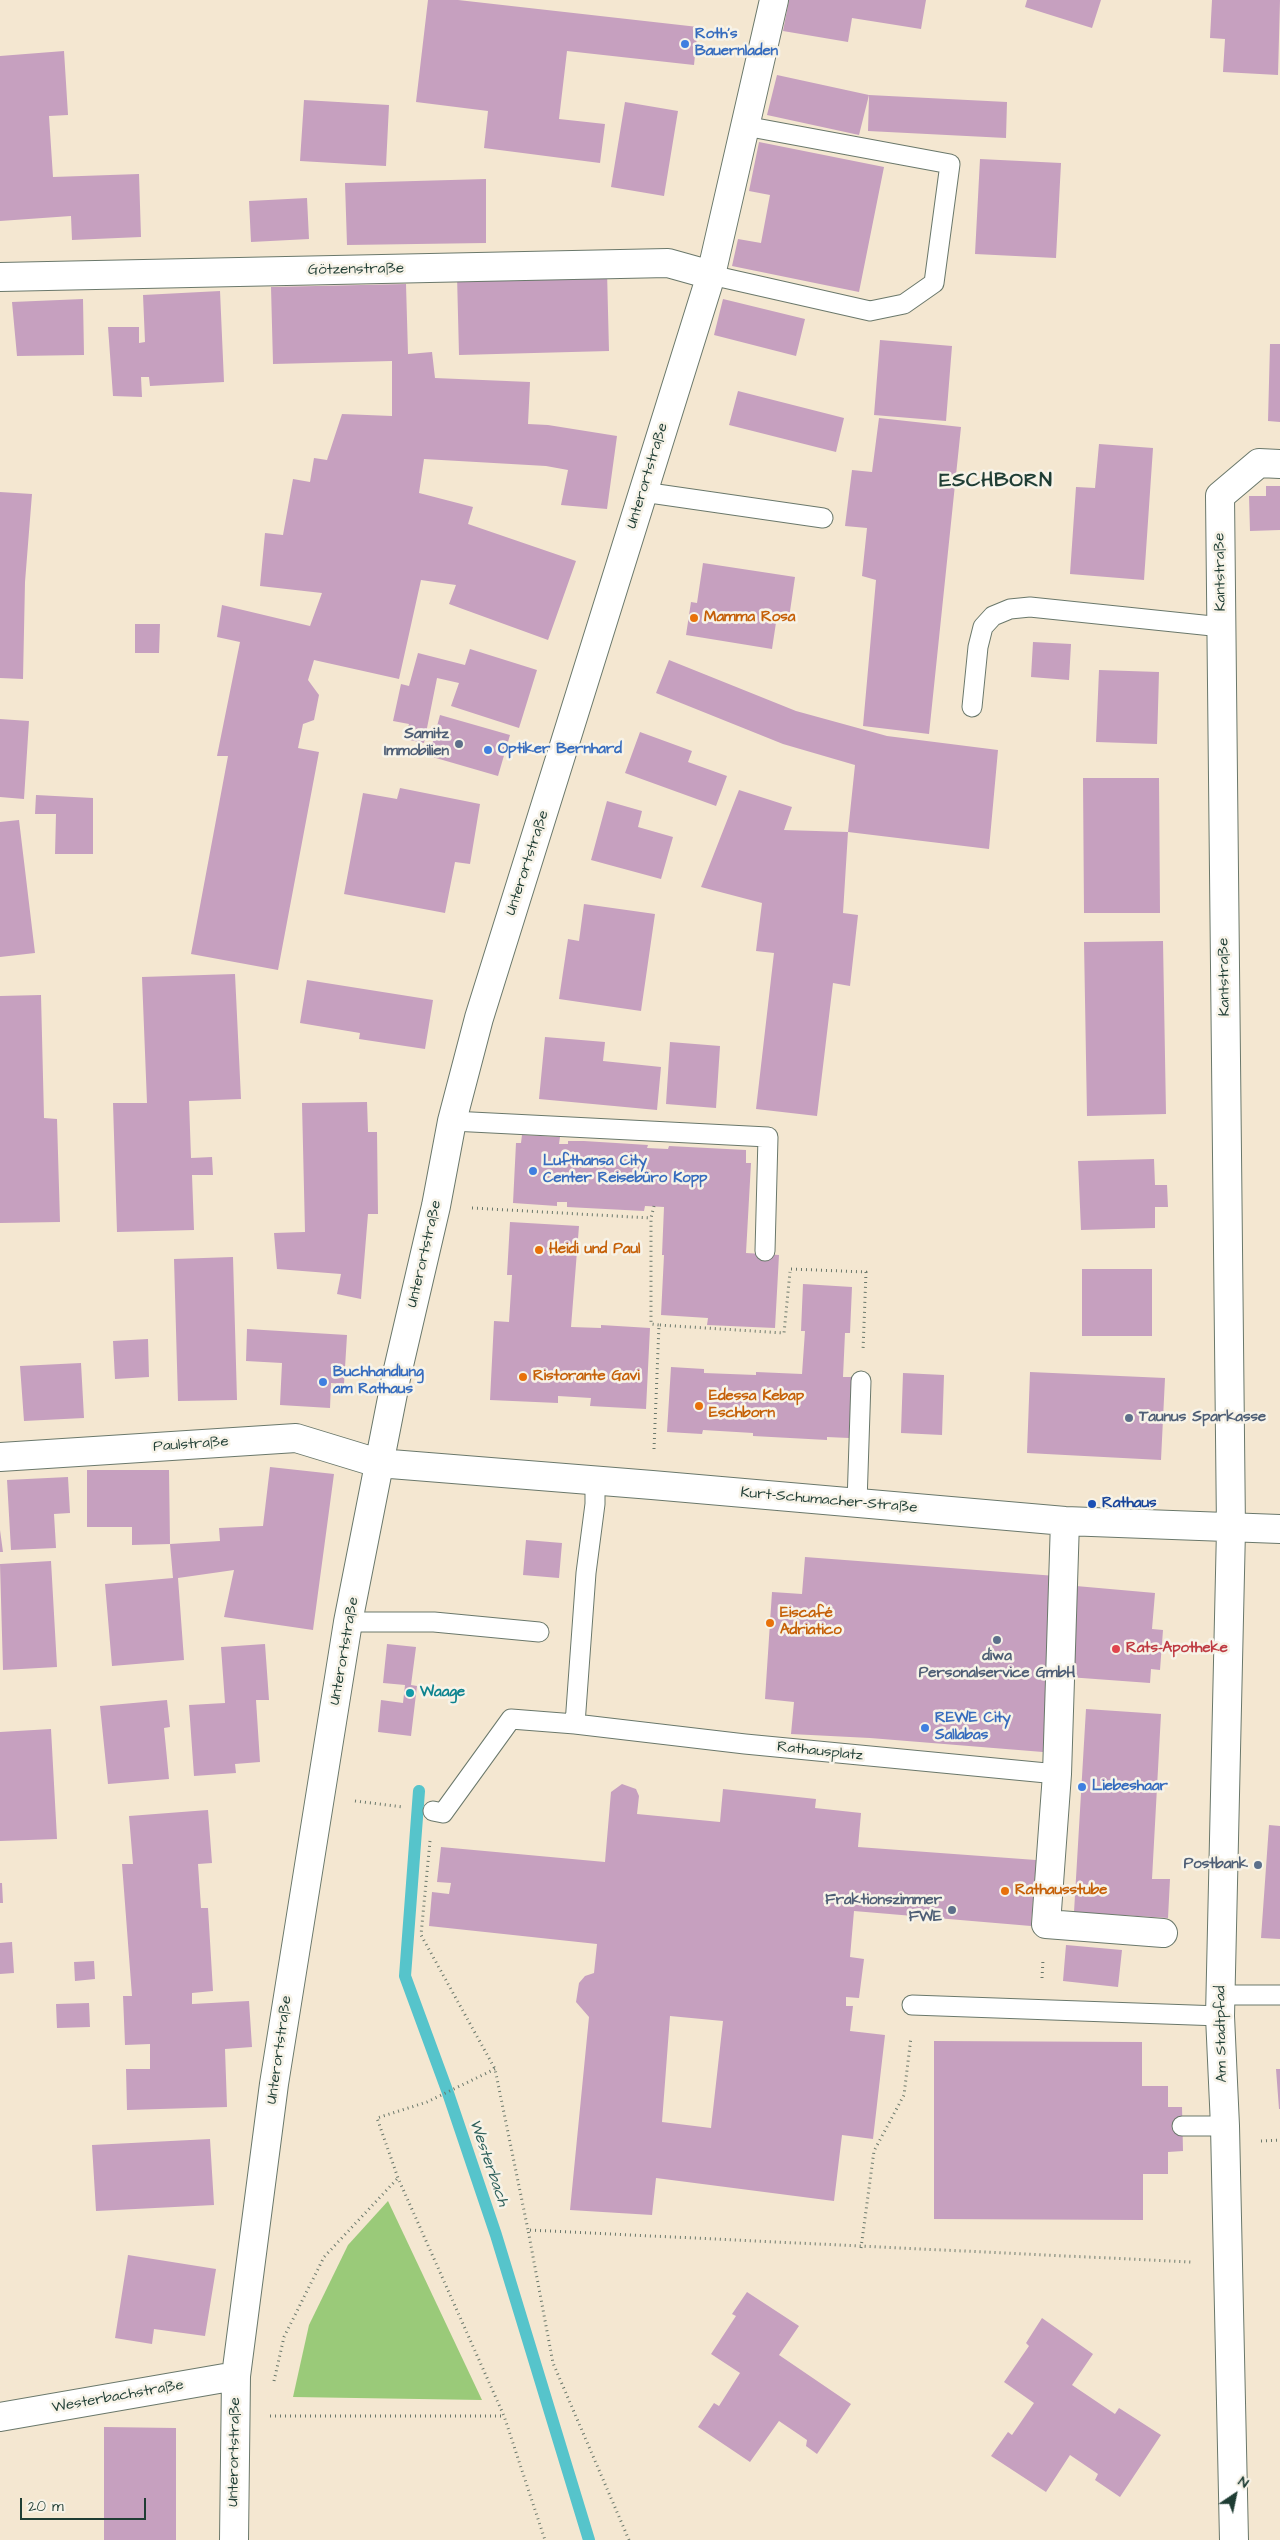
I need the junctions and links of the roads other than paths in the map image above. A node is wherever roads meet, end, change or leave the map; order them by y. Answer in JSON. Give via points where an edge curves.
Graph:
{"nodes":[{"id":1,"x":774,"y":0,"type":"edge"},
{"id":2,"x":745,"y":126,"type":"junction"},
{"id":3,"x":711,"y":275,"type":"junction"},
{"id":4,"x":0,"y":277,"type":"edge"},
{"id":5,"x":1280,"y":464,"type":"edge"},
{"id":6,"x":643,"y":492,"type":"junction"},
{"id":7,"x":823,"y":518,"type":"dead end"},
{"id":8,"x":1222,"y":627,"type":"junction"},
{"id":9,"x":972,"y":707,"type":"dead end"},
{"id":10,"x":452,"y":1121,"type":"junction"},
{"id":11,"x":765,"y":1251,"type":"dead end"},
{"id":12,"x":861,"y":1381,"type":"road end"},
{"id":13,"x":0,"y":1458,"type":"edge"},
{"id":14,"x":378,"y":1463,"type":"junction"},
{"id":15,"x":595,"y":1481,"type":"junction"},
{"id":16,"x":858,"y":1503,"type":"junction"},
{"id":17,"x":1065,"y":1521,"type":"junction"},
{"id":18,"x":1231,"y":1529,"type":"junction"},
{"id":19,"x":1280,"y":1529,"type":"edge"},
{"id":20,"x":348,"y":1622,"type":"junction"},
{"id":21,"x":539,"y":1632,"type":"dead end"},
{"id":22,"x":576,"y":1724,"type":"junction"},
{"id":23,"x":1057,"y":1774,"type":"junction"},
{"id":24,"x":434,"y":1811,"type":"road end"},
{"id":25,"x":1163,"y":1933,"type":"dead end"},
{"id":26,"x":1280,"y":1995,"type":"edge"},
{"id":27,"x":912,"y":2005,"type":"dead end"},
{"id":28,"x":1221,"y":2005,"type":"junction"},
{"id":29,"x":1182,"y":2126,"type":"dead end"},
{"id":30,"x":1225,"y":2126,"type":"junction"},
{"id":31,"x":236,"y":2376,"type":"junction"},
{"id":32,"x":0,"y":2417,"type":"edge"},
{"id":33,"x":234,"y":2540,"type":"edge"},
{"id":34,"x":1234,"y":2540,"type":"edge"}],
"edges":[{"from":1,"to":2,"type":"street","name":"Unterortstraße"},
{"from":2,"to":3,"type":"street","name":"Unterortstraße"},
{"from":2,"to":3,"type":"lane","via":[[950,164],[934,283],[904,304],[870,311]]},
{"from":3,"to":4,"type":"street","name":"Götzenstraße","via":[[668,263]]},
{"from":3,"to":6,"type":"street","name":"Unterortstraße"},
{"from":5,"to":8,"type":"street","name":"Kantstraße","via":[[1259,463],[1220,496]]},
{"from":6,"to":7,"type":"lane"},
{"from":6,"to":10,"type":"street","name":"Unterortstraße","via":[[479,1018]]},
{"from":8,"to":9,"type":"lane","via":[[1030,607],[1010,609],[993,616],[983,627]]},
{"from":8,"to":18,"type":"street","name":"Kantstraße"},
{"from":10,"to":11,"type":"lane","via":[[768,1137]]},
{"from":10,"to":14,"type":"street","name":"Unterortstraße"},
{"from":12,"to":16,"type":"lane"},
{"from":13,"to":14,"type":"street","name":"Paulstraße","via":[[296,1438]]},
{"from":14,"to":15,"type":"street","name":"Kurt-Schumacher-Straße"},
{"from":14,"to":20,"type":"street","name":"Unterortstraße"},
{"from":15,"to":16,"type":"street","name":"Kurt-Schumacher-Straße"},
{"from":15,"to":22,"type":"lane"},
{"from":16,"to":17,"type":"street","name":"Kurt-Schumacher-Straße"},
{"from":17,"to":18,"type":"street","name":"Kurt-Schumacher-Straße"},
{"from":17,"to":23,"type":"street"},
{"from":18,"to":19,"type":"street","name":"Kurt-Schumacher-Straße"},
{"from":18,"to":28,"type":"street","name":"Am Stadtpfad"},
{"from":20,"to":21,"type":"lane","via":[[434,1622]]},
{"from":20,"to":31,"type":"street","name":"Unterortstraße","via":[[274,2084]]},
{"from":22,"to":23,"type":"lane","name":"Rathausplatz"},
{"from":22,"to":24,"type":"lane","name":"Rathausplatz","via":[[511,1718],[442,1813]]},
{"from":23,"to":25,"type":"street","via":[[1046,1924]]},
{"from":26,"to":28,"type":"lane"},
{"from":27,"to":28,"type":"lane","via":[[1039,2010]]},
{"from":28,"to":30,"type":"street","name":"Am Stadtpfad"},
{"from":29,"to":30,"type":"lane"},
{"from":30,"to":34,"type":"street","name":"Am Stadtpfad"},
{"from":31,"to":32,"type":"street","name":"Westerbachstraße"},
{"from":31,"to":33,"type":"street","name":"Unterortstraße"}]}
